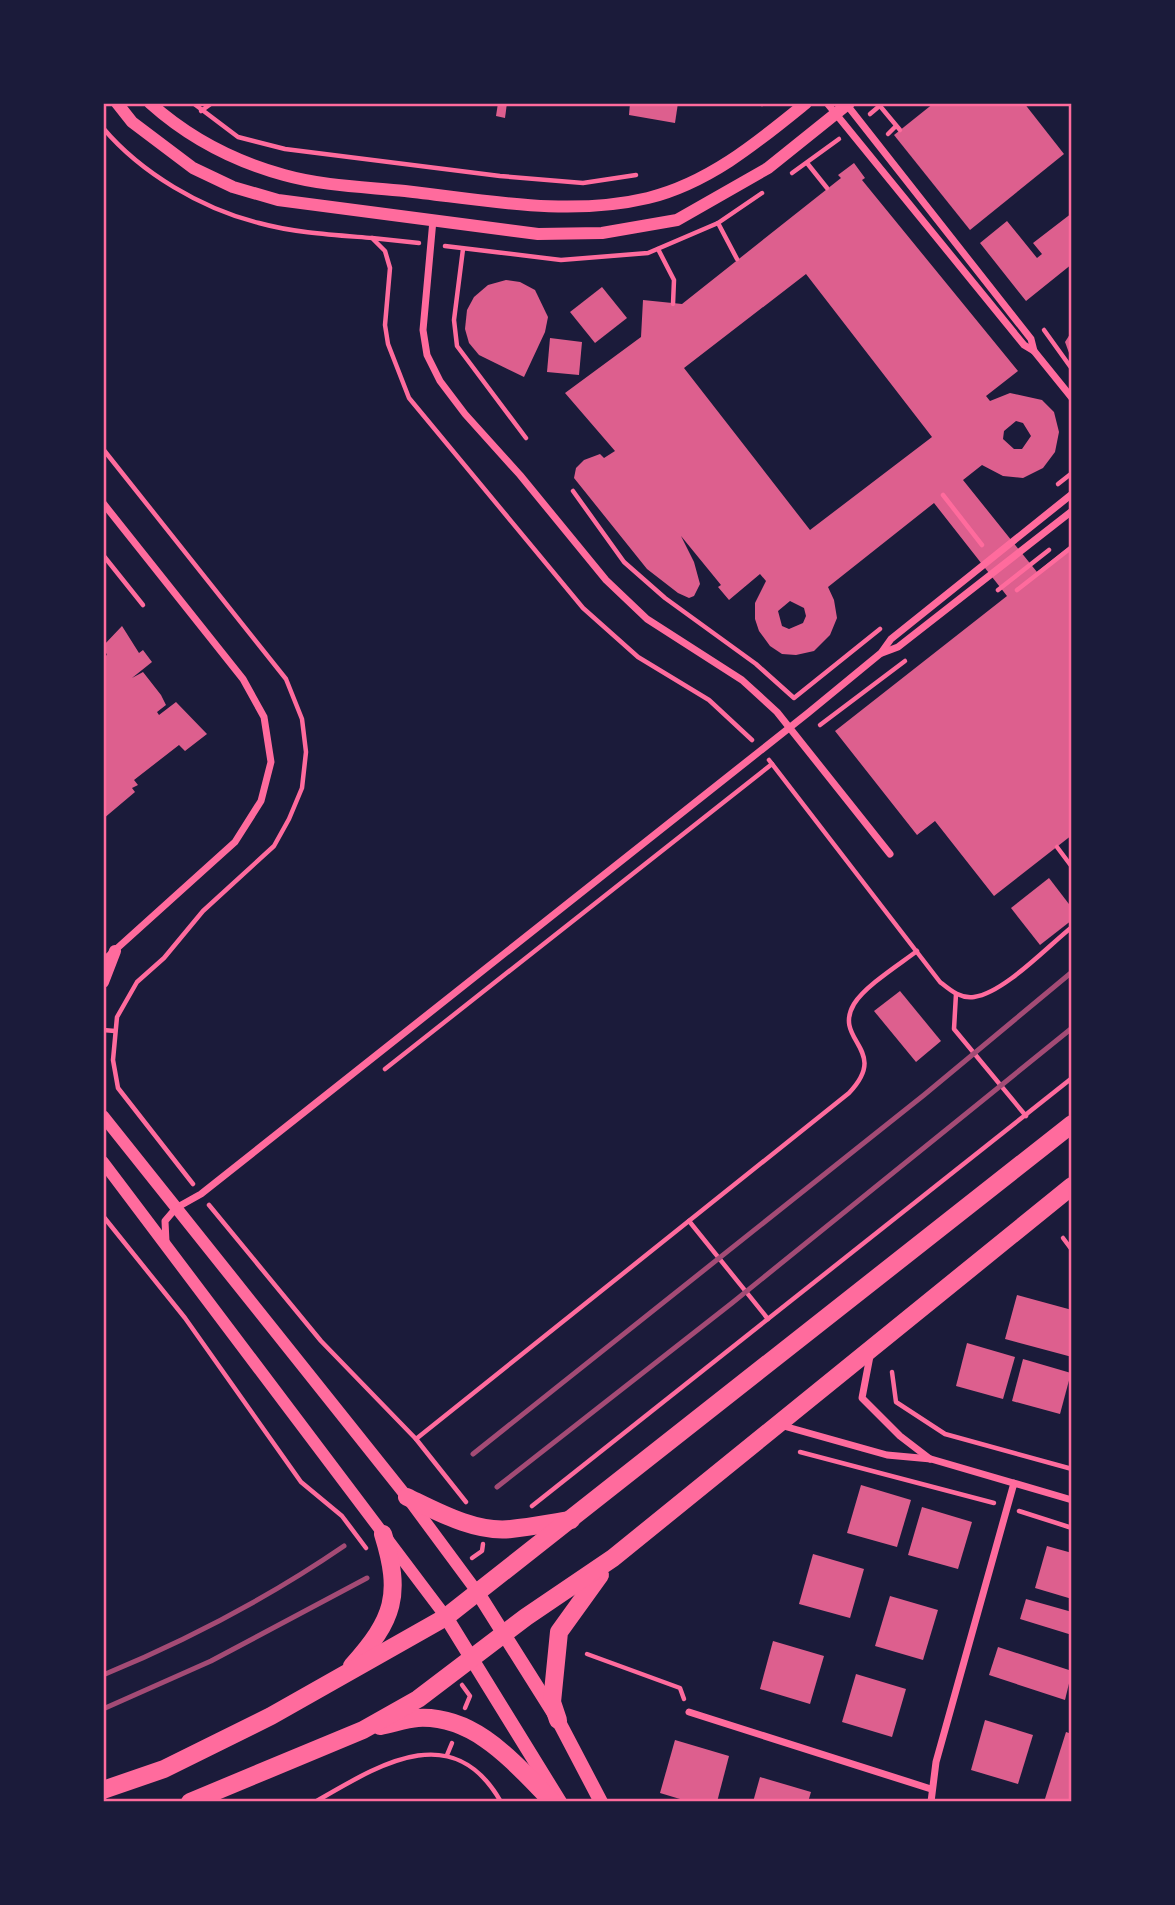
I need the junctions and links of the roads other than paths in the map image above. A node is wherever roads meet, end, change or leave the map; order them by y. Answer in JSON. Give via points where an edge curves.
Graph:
{"nodes":[{"id":1,"x":117,"y":103,"type":"edge"},
{"id":2,"x":150,"y":103,"type":"edge"},
{"id":3,"x":806,"y":103,"type":"edge"},
{"id":4,"x":827,"y":103,"type":"edge"},
{"id":5,"x":847,"y":104,"type":"edge"},
{"id":6,"x":836,"y":114,"type":"junction"},
{"id":7,"x":433,"y":220,"type":"junction"},
{"id":8,"x":1034,"y":351,"type":"junction"},
{"id":9,"x":1072,"y":398,"type":"edge"},
{"id":10,"x":1072,"y":494,"type":"edge"},
{"id":11,"x":103,"y":503,"type":"edge"},
{"id":12,"x":1072,"y":511,"type":"edge"},
{"id":13,"x":881,"y":653,"type":"junction"},
{"id":14,"x":790,"y":728,"type":"junction"},
{"id":15,"x":890,"y":854,"type":"dead end"},
{"id":16,"x":107,"y":956,"type":"edge"},
{"id":17,"x":103,"y":982,"type":"edge"},
{"id":18,"x":103,"y":1116,"type":"edge"},
{"id":19,"x":1072,"y":1124,"type":"edge"},
{"id":20,"x":103,"y":1162,"type":"edge"},
{"id":21,"x":1072,"y":1186,"type":"edge"},
{"id":22,"x":176,"y":1208,"type":"junction"},
{"id":23,"x":166,"y":1243,"type":"junction"},
{"id":24,"x":872,"y":1346,"type":"junction"},
{"id":25,"x":776,"y":1423,"type":"junction"},
{"id":26,"x":931,"y":1459,"type":"junction"},
{"id":27,"x":1014,"y":1483,"type":"junction"},
{"id":28,"x":407,"y":1497,"type":"junction"},
{"id":29,"x":1072,"y":1500,"type":"edge"},
{"id":30,"x":571,"y":1520,"type":"junction"},
{"id":31,"x":383,"y":1534,"type":"junction"},
{"id":32,"x":613,"y":1558,"type":"junction"},
{"id":33,"x":478,"y":1593,"type":"junction"},
{"id":34,"x":446,"y":1617,"type":"junction"},
{"id":35,"x":505,"y":1634,"type":"junction"},
{"id":36,"x":473,"y":1658,"type":"junction"},
{"id":37,"x":343,"y":1676,"type":"junction"},
{"id":38,"x":689,"y":1712,"type":"road end"},
{"id":39,"x":558,"y":1720,"type":"junction"},
{"id":40,"x":363,"y":1730,"type":"junction"},
{"id":41,"x":931,"y":1788,"type":"junction"},
{"id":42,"x":103,"y":1790,"type":"edge"},
{"id":43,"x":190,"y":1802,"type":"edge"},
{"id":44,"x":552,"y":1802,"type":"edge"},
{"id":45,"x":560,"y":1802,"type":"edge"},
{"id":46,"x":601,"y":1802,"type":"edge"},
{"id":47,"x":931,"y":1802,"type":"edge"}],
"edges":[{"from":1,"to":7,"type":"street","via":[[132,122],[193,168],[233,187],[278,200]]},
{"from":2,"to":3,"type":"street","via":[[204,144],[285,176],[554,208],[650,197],[697,180],[753,145]]},
{"from":4,"to":6,"type":"street"},
{"from":5,"to":6,"type":"street"},
{"from":5,"to":8,"type":"street","via":[[1031,340]]},
{"from":6,"to":7,"type":"street","via":[[768,168],[677,220],[602,233],[538,234]]},
{"from":6,"to":8,"type":"street","via":[[1024,345]]},
{"from":7,"to":14,"type":"street","via":[[423,330],[427,355],[440,381],[606,580],[647,619],[742,680]]},
{"from":8,"to":9,"type":"street"},
{"from":10,"to":13,"type":"street","via":[[891,639]]},
{"from":11,"to":16,"type":"street","via":[[243,679],[264,717],[271,762],[261,801],[236,842]]},
{"from":12,"to":13,"type":"street","via":[[898,647]]},
{"from":13,"to":14,"type":"street"},
{"from":14,"to":15,"type":"street"},
{"from":14,"to":22,"type":"street","via":[[201,1194]]},
{"from":16,"to":17,"type":"street"},
{"from":18,"to":22,"type":"street"},
{"from":19,"to":30,"type":"main road"},
{"from":20,"to":23,"type":"street"},
{"from":21,"to":24,"type":"main road"},
{"from":22,"to":23,"type":"street","via":[[165,1221]]},
{"from":22,"to":28,"type":"street"},
{"from":23,"to":31,"type":"street"},
{"from":24,"to":25,"type":"main road"},
{"from":24,"to":26,"type":"street","via":[[862,1398]]},
{"from":25,"to":26,"type":"street","via":[[887,1455]]},
{"from":25,"to":32,"type":"main road"},
{"from":26,"to":27,"type":"street"},
{"from":27,"to":29,"type":"street"},
{"from":27,"to":41,"type":"street"},
{"from":28,"to":30,"type":"main road","via":[[449,1517],[485,1527],[509,1530]]},
{"from":28,"to":33,"type":"street"},
{"from":30,"to":33,"type":"main road"},
{"from":31,"to":34,"type":"street"},
{"from":31,"to":37,"type":"main road","via":[[395,1578],[390,1607],[384,1626]]},
{"from":32,"to":35,"type":"main road"},
{"from":32,"to":39,"type":"main road","via":[[559,1632],[552,1702]]},
{"from":33,"to":34,"type":"main road"},
{"from":33,"to":35,"type":"main road"},
{"from":34,"to":36,"type":"main road"},
{"from":34,"to":37,"type":"main road"},
{"from":35,"to":36,"type":"main road"},
{"from":35,"to":39,"type":"main road"},
{"from":36,"to":40,"type":"main road","via":[[418,1699]]},
{"from":36,"to":45,"type":"main road"},
{"from":37,"to":42,"type":"main road","via":[[164,1769]]},
{"from":38,"to":41,"type":"street"},
{"from":39,"to":46,"type":"main road"},
{"from":40,"to":43,"type":"main road"},
{"from":40,"to":44,"type":"main road","via":[[418,1718],[459,1724],[500,1749]]},
{"from":41,"to":47,"type":"street"}]}
